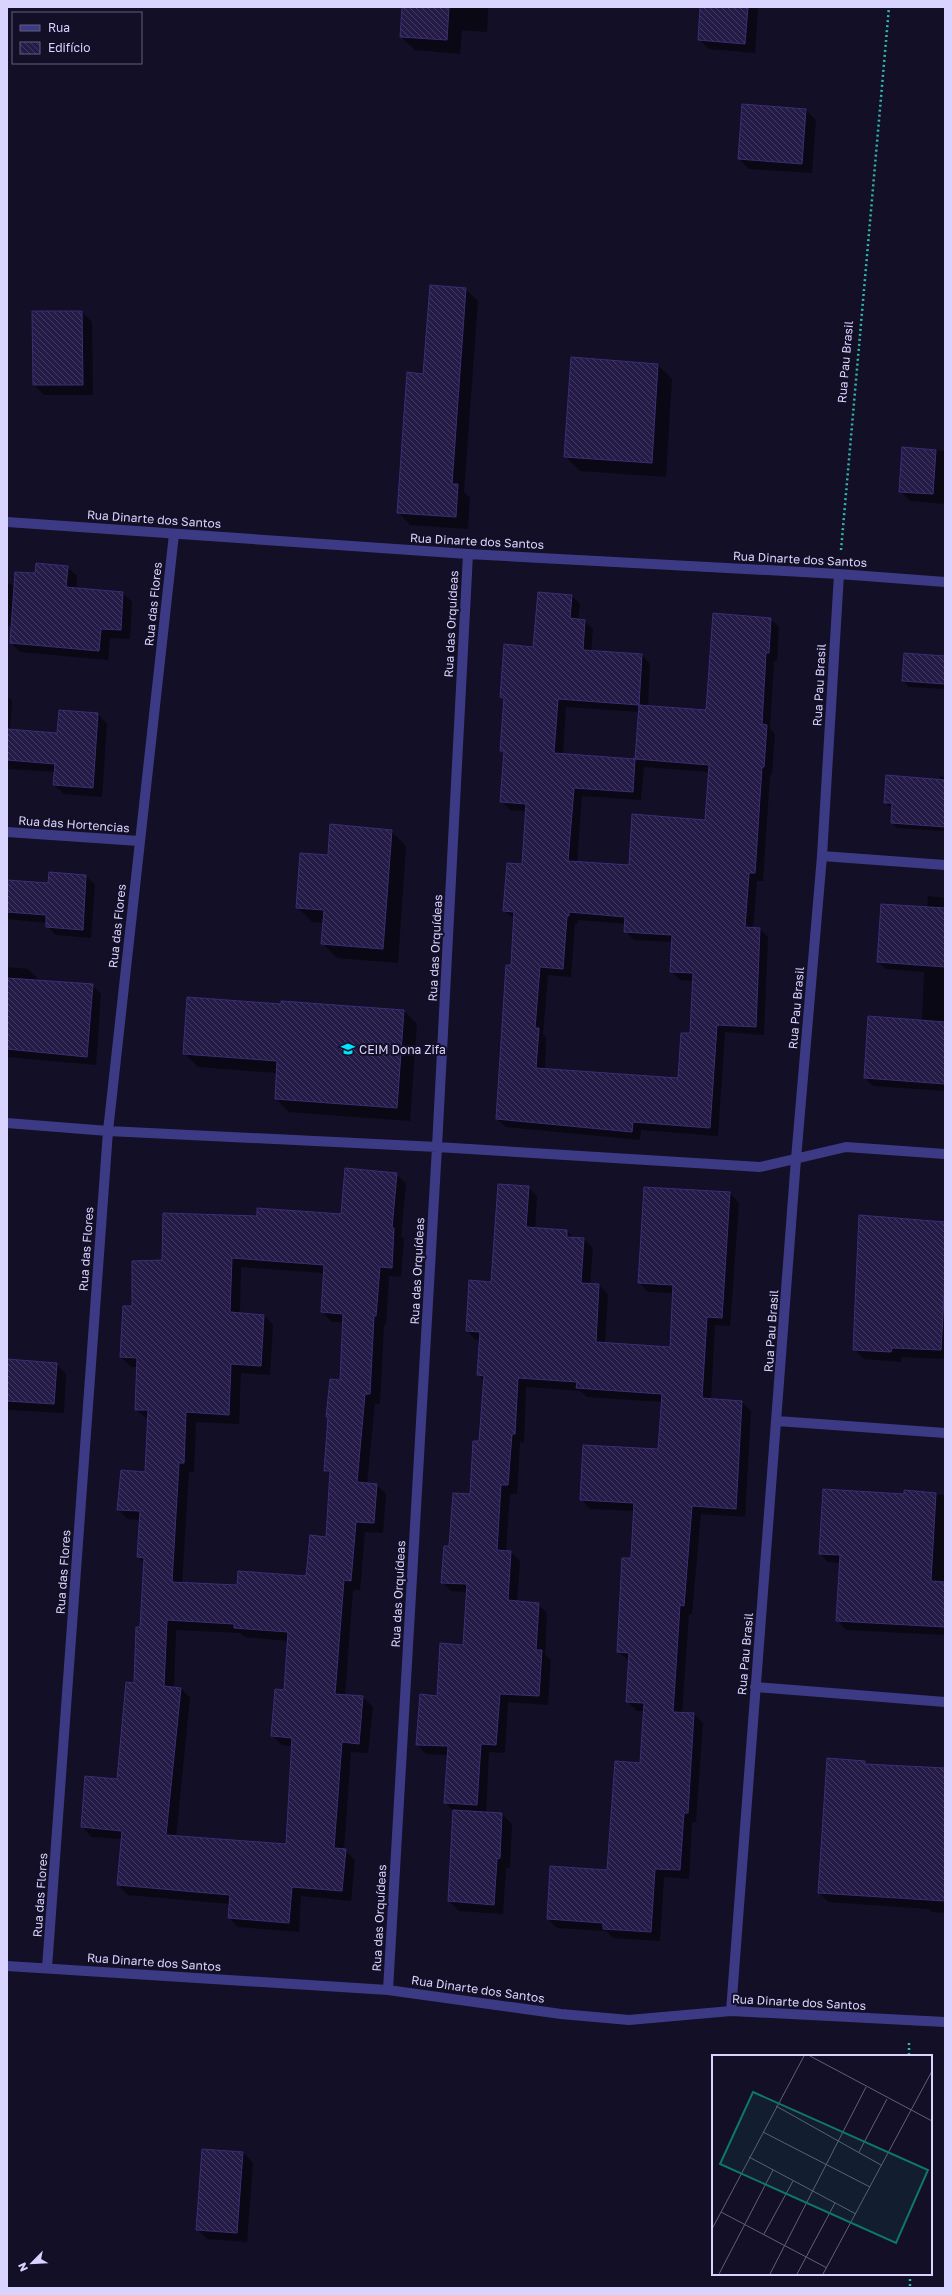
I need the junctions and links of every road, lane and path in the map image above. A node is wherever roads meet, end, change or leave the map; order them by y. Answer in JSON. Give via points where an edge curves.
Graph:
{"nodes":[{"id":1,"x":889,"y":7,"type":"edge"},
{"id":2,"x":7,"y":522,"type":"edge"},
{"id":3,"x":174,"y":534,"type":"junction"},
{"id":4,"x":468,"y":554,"type":"junction"},
{"id":5,"x":839,"y":574,"type":"junction"},
{"id":6,"x":945,"y":582,"type":"edge"},
{"id":7,"x":7,"y":832,"type":"edge"},
{"id":8,"x":139,"y":841,"type":"junction"},
{"id":9,"x":822,"y":856,"type":"junction"},
{"id":10,"x":945,"y":865,"type":"edge"},
{"id":11,"x":7,"y":1123,"type":"edge"},
{"id":12,"x":108,"y":1131,"type":"junction"},
{"id":13,"x":437,"y":1147,"type":"junction"},
{"id":14,"x":945,"y":1154,"type":"edge"},
{"id":15,"x":796,"y":1159,"type":"junction"},
{"id":16,"x":777,"y":1421,"type":"junction"},
{"id":17,"x":945,"y":1433,"type":"edge"},
{"id":18,"x":755,"y":1687,"type":"junction"},
{"id":19,"x":945,"y":1702,"type":"edge"},
{"id":20,"x":7,"y":1966,"type":"edge"},
{"id":21,"x":47,"y":1968,"type":"junction"},
{"id":22,"x":388,"y":1990,"type":"junction"},
{"id":23,"x":731,"y":2011,"type":"junction"},
{"id":24,"x":945,"y":2022,"type":"edge"},
{"id":25,"x":910,"y":2275,"type":"edge"},
{"id":26,"x":910,"y":2288,"type":"edge"}],
"edges":[{"from":1,"to":5,"type":"path","name":"Rua Pau Brasil"},
{"from":2,"to":3,"type":"street","name":"Rua Dinarte dos Santos"},
{"from":3,"to":4,"type":"street","name":"Rua Dinarte dos Santos"},
{"from":3,"to":8,"type":"street","name":"Rua das Flores"},
{"from":4,"to":5,"type":"street","name":"Rua Dinarte dos Santos"},
{"from":4,"to":13,"type":"street","name":"Rua das Orquídeas"},
{"from":5,"to":6,"type":"street","name":"Rua Dinarte dos Santos"},
{"from":5,"to":9,"type":"street","name":"Rua Pau Brasil"},
{"from":7,"to":8,"type":"street","name":"Rua das Hortencias"},
{"from":8,"to":12,"type":"street","name":"Rua das Flores"},
{"from":9,"to":10,"type":"street"},
{"from":9,"to":15,"type":"street","name":"Rua Pau Brasil"},
{"from":11,"to":12,"type":"street"},
{"from":12,"to":13,"type":"street"},
{"from":12,"to":21,"type":"street","name":"Rua das Flores"},
{"from":13,"to":15,"type":"street","via":[[760,1167]]},
{"from":13,"to":22,"type":"street","name":"Rua das Orquídeas"},
{"from":14,"to":15,"type":"street","via":[[846,1148]]},
{"from":15,"to":16,"type":"street","name":"Rua Pau Brasil"},
{"from":16,"to":17,"type":"street"},
{"from":16,"to":18,"type":"street","name":"Rua Pau Brasil"},
{"from":18,"to":19,"type":"street"},
{"from":18,"to":23,"type":"street","name":"Rua Pau Brasil"},
{"from":20,"to":21,"type":"street","name":"Rua Dinarte dos Santos"},
{"from":21,"to":22,"type":"street","name":"Rua Dinarte dos Santos"},
{"from":22,"to":23,"type":"street","name":"Rua Dinarte dos Santos","via":[[561,2014],[629,2020]]},
{"from":23,"to":24,"type":"street","name":"Rua Dinarte dos Santos"},
{"from":25,"to":26,"type":"path"}]}
